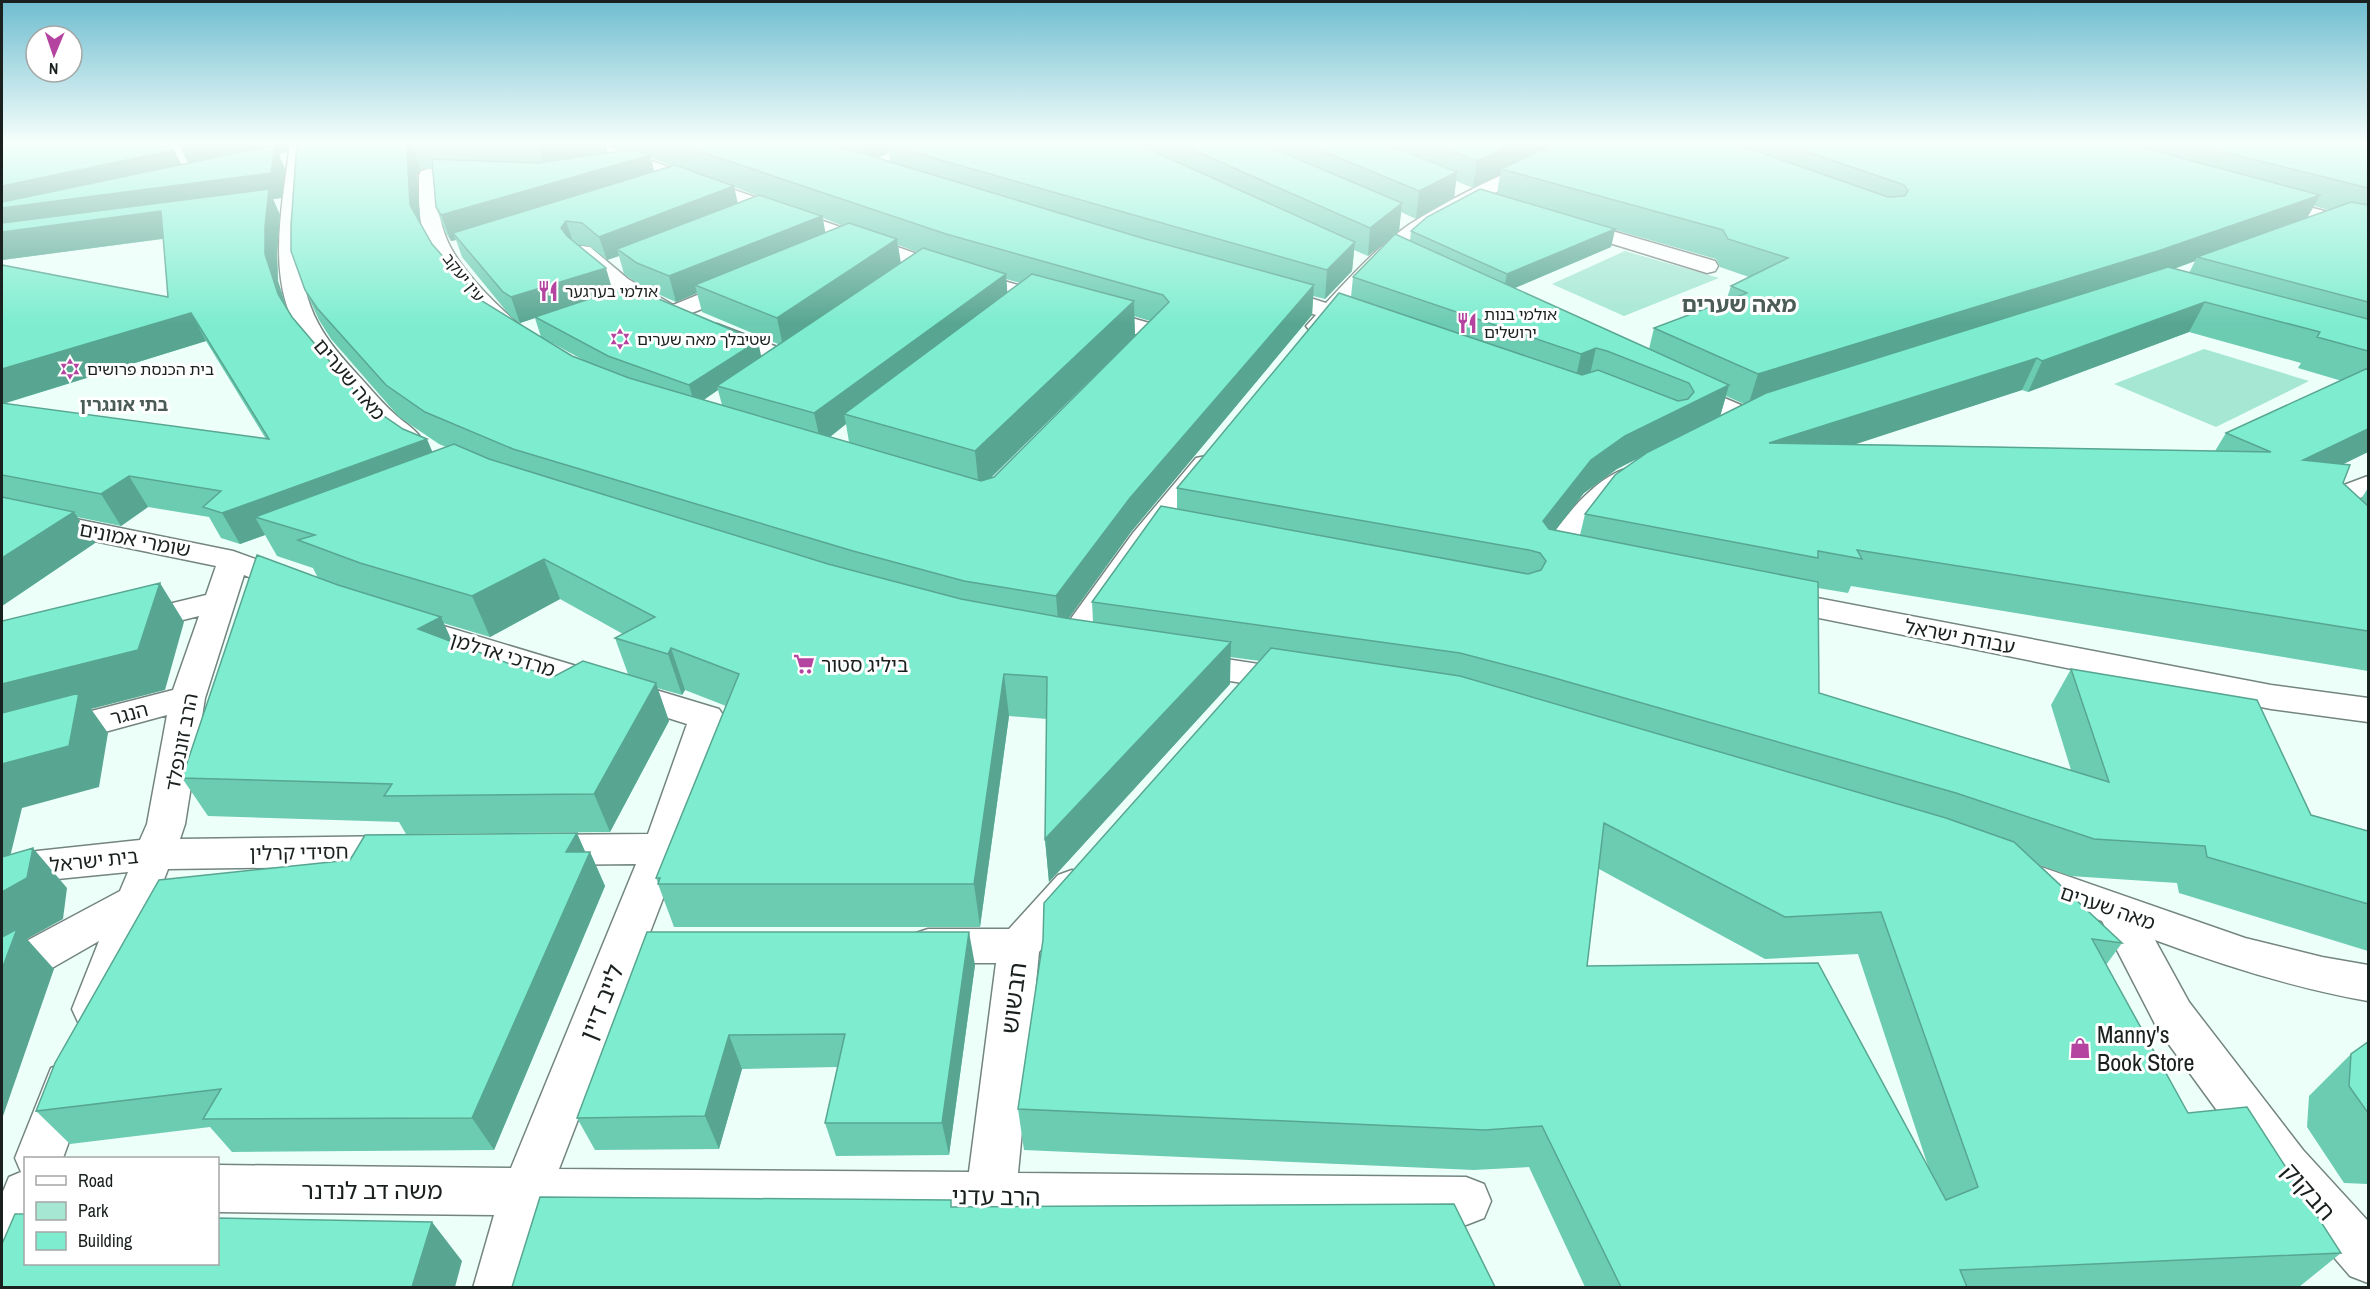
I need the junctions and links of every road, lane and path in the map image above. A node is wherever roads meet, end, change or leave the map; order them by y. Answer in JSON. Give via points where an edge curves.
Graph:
{"nodes":[{"id":1,"x":284,"y":203,"type":"edge"},
{"id":2,"x":430,"y":203,"type":"edge"},
{"id":3,"x":751,"y":203,"type":"edge"},
{"id":4,"x":1458,"y":203,"type":"edge"},
{"id":5,"x":2267,"y":203,"type":"edge"},
{"id":6,"x":765,"y":208,"type":"junction"},
{"id":7,"x":1552,"y":220,"type":"edge"},
{"id":8,"x":733,"y":221,"type":"edge"},
{"id":9,"x":2333,"y":221,"type":"junction"},
{"id":10,"x":2368,"y":228,"type":"edge"},
{"id":11,"x":2301,"y":233,"type":"edge"},
{"id":12,"x":855,"y":239,"type":"junction"},
{"id":13,"x":582,"y":252,"type":"edge"},
{"id":14,"x":823,"y":252,"type":"edge"},
{"id":15,"x":625,"y":263,"type":"edge"},
{"id":16,"x":924,"y":263,"type":"junction"},
{"id":17,"x":1707,"y":266,"type":"dead end"},
{"id":18,"x":603,"y":272,"type":"junction"},
{"id":19,"x":759,"y":278,"type":"edge"},
{"id":20,"x":896,"y":282,"type":"edge"},
{"id":21,"x":1255,"y":288,"type":"edge"},
{"id":22,"x":1330,"y":311,"type":"junction"},
{"id":23,"x":674,"y":313,"type":"junction"},
{"id":24,"x":1386,"y":330,"type":"edge"},
{"id":25,"x":531,"y":336,"type":"edge"},
{"id":26,"x":1147,"y":340,"type":"edge"},
{"id":27,"x":1301,"y":347,"type":"edge"},
{"id":28,"x":784,"y":359,"type":"edge"},
{"id":29,"x":1659,"y":377,"type":"edge"},
{"id":30,"x":1745,"y":419,"type":"edge"},
{"id":31,"x":1219,"y":447,"type":"edge"},
{"id":32,"x":428,"y":452,"type":"edge"},
{"id":33,"x":1652,"y":463,"type":"edge"},
{"id":34,"x":2368,"y":484,"type":"edge"},
{"id":35,"x":2,"y":513,"type":"edge"},
{"id":36,"x":1154,"y":528,"type":"junction"},
{"id":37,"x":1188,"y":535,"type":"edge"},
{"id":38,"x":2368,"y":543,"type":"edge"},
{"id":39,"x":265,"y":548,"type":"dead end"},
{"id":40,"x":233,"y":560,"type":"junction"},
{"id":41,"x":1599,"y":564,"type":"edge"},
{"id":42,"x":317,"y":592,"type":"edge"},
{"id":43,"x":1749,"y":594,"type":"edge"},
{"id":44,"x":221,"y":601,"type":"junction"},
{"id":45,"x":381,"y":616,"type":"edge"},
{"id":46,"x":105,"y":629,"type":"edge"},
{"id":47,"x":1035,"y":640,"type":"edge"},
{"id":48,"x":1068,"y":646,"type":"junction"},
{"id":49,"x":1102,"y":651,"type":"edge"},
{"id":50,"x":1158,"y":660,"type":"edge"},
{"id":51,"x":1259,"y":675,"type":"junction"},
{"id":52,"x":1316,"y":683,"type":"edge"},
{"id":53,"x":188,"y":698,"type":"junction"},
{"id":54,"x":1229,"y":709,"type":"edge"},
{"id":55,"x":2368,"y":710,"type":"edge"},
{"id":56,"x":707,"y":717,"type":"joint"},
{"id":57,"x":2,"y":747,"type":"edge"},
{"id":58,"x":662,"y":849,"type":"junction"},
{"id":59,"x":508,"y":850,"type":"edge"},
{"id":60,"x":437,"y":851,"type":"edge"},
{"id":61,"x":153,"y":854,"type":"junction"},
{"id":62,"x":1098,"y":857,"type":"edge"},
{"id":63,"x":2004,"y":870,"type":"edge"},
{"id":64,"x":2,"y":877,"type":"edge"},
{"id":65,"x":133,"y":903,"type":"junction"},
{"id":66,"x":2117,"y":910,"type":"junction"},
{"id":67,"x":887,"y":946,"type":"edge"},
{"id":68,"x":1019,"y":946,"type":"junction"},
{"id":69,"x":2,"y":975,"type":"edge"},
{"id":70,"x":2368,"y":983,"type":"edge"},
{"id":71,"x":39,"y":1157,"type":"edge"},
{"id":72,"x":219,"y":1189,"type":"edge"},
{"id":73,"x":526,"y":1191,"type":"junction"},
{"id":74,"x":991,"y":1196,"type":"junction"},
{"id":75,"x":24,"y":1199,"type":"edge"},
{"id":76,"x":1466,"y":1201,"type":"dead end"},
{"id":77,"x":2368,"y":1258,"type":"edge"},
{"id":78,"x":2,"y":1259,"type":"edge"},
{"id":79,"x":499,"y":1287,"type":"edge"}],
"edges":[{"from":1,"to":32,"type":"street","name":"מאה שערים","via":[[291,280],[305,321],[389,425]]},
{"from":2,"to":25,"type":"street","name":"עין יעקב","via":[[433,233],[456,250],[453,267],[502,324]]},
{"from":3,"to":6,"type":"street"},
{"from":4,"to":22,"type":"street","via":[[1406,225],[1401,256],[1360,263]]},
{"from":5,"to":9,"type":"street"},
{"from":6,"to":8,"type":"street"},
{"from":6,"to":12,"type":"street"},
{"from":7,"to":17,"type":"street"},
{"from":9,"to":10,"type":"street"},
{"from":9,"to":11,"type":"street"},
{"from":12,"to":14,"type":"street"},
{"from":12,"to":16,"type":"street"},
{"from":13,"to":18,"type":"street"},
{"from":15,"to":18,"type":"street"},
{"from":16,"to":20,"type":"street"},
{"from":16,"to":26,"type":"street","via":[[1021,305]]},
{"from":18,"to":23,"type":"street","via":[[624,298]]},
{"from":19,"to":23,"type":"street"},
{"from":21,"to":22,"type":"street"},
{"from":22,"to":24,"type":"street"},
{"from":22,"to":27,"type":"street"},
{"from":23,"to":28,"type":"street"},
{"from":29,"to":30,"type":"street"},
{"from":31,"to":36,"type":"street"},
{"from":33,"to":41,"type":"street","via":[[1595,501],[1553,555]]},
{"from":34,"to":38,"type":"street","via":[[2346,494],[2337,515]]},
{"from":35,"to":40,"type":"street","name":"שומרי אמונים"},
{"from":36,"to":37,"type":"street"},
{"from":36,"to":48,"type":"street"},
{"from":39,"to":40,"type":"street"},
{"from":40,"to":42,"type":"street"},
{"from":40,"to":44,"type":"street","name":"הרב זוננפלד"},
{"from":43,"to":55,"type":"street","name":"עבודת ישראל","via":[[2271,697]]},
{"from":44,"to":46,"type":"street"},
{"from":44,"to":53,"type":"street","name":"הרב זוננפלד"},
{"from":45,"to":56,"type":"street","name":"מרדכי אדלמן"},
{"from":47,"to":48,"type":"street"},
{"from":48,"to":49,"type":"street"},
{"from":50,"to":51,"type":"street"},
{"from":51,"to":52,"type":"street"},
{"from":51,"to":54,"type":"street"},
{"from":53,"to":57,"type":"street","name":"הנגר"},
{"from":53,"to":61,"type":"street","name":"הרב זוננפלד","via":[[166,824]]},
{"from":56,"to":58,"type":"street","name":"לייב דיין"},
{"from":58,"to":59,"type":"street"},
{"from":58,"to":73,"type":"street","name":"לייב דיין","via":[[642,946]]},
{"from":60,"to":61,"type":"street","name":"חסידי קרלין"},
{"from":61,"to":64,"type":"street","name":"בית ישראל","via":[[37,866]]},
{"from":61,"to":65,"type":"street","name":"הרב זוננפלד"},
{"from":62,"to":68,"type":"street","name":"חבשוש"},
{"from":63,"to":66,"type":"street","name":"מאה שערים"},
{"from":65,"to":69,"type":"street"},
{"from":65,"to":71,"type":"street","name":"הרב זוננפלד"},
{"from":66,"to":70,"type":"street","name":"מאה שערים","via":[[2244,955]]},
{"from":66,"to":77,"type":"street","name":"חבקוק","via":[[2173,1015],[2286,1166]]},
{"from":67,"to":68,"type":"street"},
{"from":68,"to":74,"type":"street","name":"חבשוש"},
{"from":72,"to":73,"type":"street","name":"משה דב לנדנר"},
{"from":73,"to":74,"type":"street","name":"הרב עדני"},
{"from":73,"to":79,"type":"street","name":"לייב דיין"},
{"from":74,"to":76,"type":"street","name":"הרב עדני"},
{"from":75,"to":78,"type":"street"}]}
